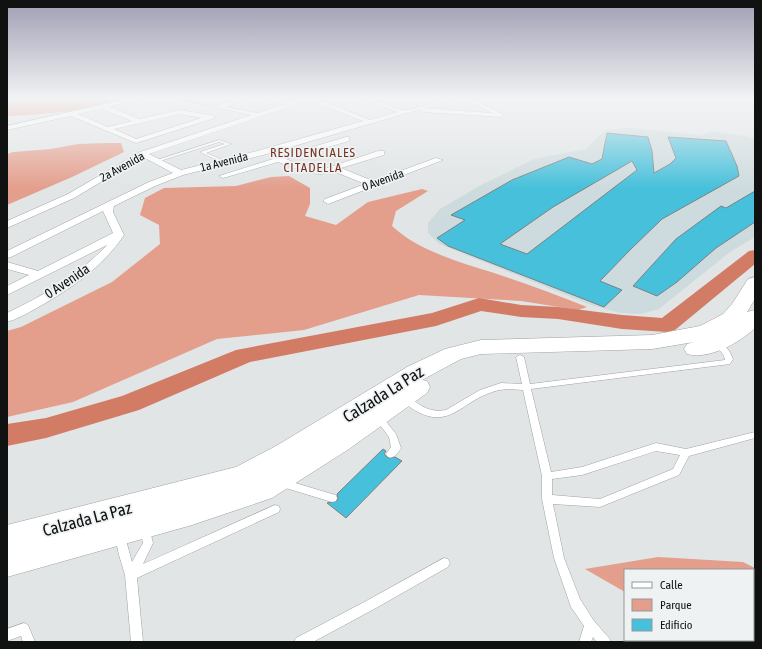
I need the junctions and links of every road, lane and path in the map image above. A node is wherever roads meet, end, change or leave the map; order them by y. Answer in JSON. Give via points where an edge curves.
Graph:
{"nodes":[{"id":1,"x":156,"y":128,"type":"edge"},
{"id":2,"x":184,"y":128,"type":"edge"},
{"id":3,"x":219,"y":128,"type":"edge"},
{"id":4,"x":348,"y":128,"type":"edge"},
{"id":5,"x":106,"y":129,"type":"edge"},
{"id":6,"x":167,"y":133,"type":"junction"},
{"id":7,"x":346,"y":139,"type":"dead end"},
{"id":8,"x":185,"y":140,"type":"junction"},
{"id":9,"x":194,"y":149,"type":"junction"},
{"id":10,"x":204,"y":152,"type":"junction"},
{"id":11,"x":264,"y":152,"type":"junction"},
{"id":12,"x":381,"y":153,"type":"dead end"},
{"id":13,"x":143,"y":154,"type":"junction"},
{"id":14,"x":281,"y":159,"type":"junction"},
{"id":15,"x":439,"y":160,"type":"dead end"},
{"id":16,"x":156,"y":161,"type":"junction"},
{"id":17,"x":224,"y":162,"type":"junction"},
{"id":18,"x":334,"y":168,"type":"junction"},
{"id":19,"x":180,"y":173,"type":"junction"},
{"id":20,"x":224,"y":176,"type":"dead end"},
{"id":21,"x":372,"y":184,"type":"junction"},
{"id":22,"x":328,"y":201,"type":"dead end"},
{"id":23,"x":110,"y":205,"type":"junction"},
{"id":24,"x":7,"y":225,"type":"edge"},
{"id":25,"x":119,"y":235,"type":"junction"},
{"id":26,"x":7,"y":255,"type":"edge"},
{"id":27,"x":7,"y":265,"type":"edge"},
{"id":28,"x":39,"y":275,"type":"junction"},
{"id":29,"x":755,"y":283,"type":"edge"},
{"id":30,"x":7,"y":291,"type":"edge"},
{"id":31,"x":755,"y":316,"type":"edge"},
{"id":32,"x":7,"y":318,"type":"edge"},
{"id":33,"x":716,"y":343,"type":"junction"},
{"id":34,"x":520,"y":357,"type":"junction"},
{"id":35,"x":527,"y":387,"type":"junction"},
{"id":36,"x":404,"y":397,"type":"junction"},
{"id":37,"x":377,"y":416,"type":"junction"},
{"id":38,"x":755,"y":435,"type":"edge"},
{"id":39,"x":686,"y":453,"type":"junction"},
{"id":40,"x":391,"y":454,"type":"dead end"},
{"id":41,"x":547,"y":476,"type":"junction"},
{"id":42,"x":276,"y":481,"type":"junction"},
{"id":43,"x":332,"y":498,"type":"dead end"},
{"id":44,"x":547,"y":499,"type":"junction"},
{"id":45,"x":275,"y":509,"type":"dead end"},
{"id":46,"x":132,"y":528,"type":"junction"},
{"id":47,"x":7,"y":540,"type":"edge"},
{"id":48,"x":7,"y":561,"type":"edge"},
{"id":49,"x":444,"y":563,"type":"dead end"},
{"id":50,"x":131,"y":575,"type":"junction"},
{"id":51,"x":590,"y":625,"type":"junction"},
{"id":52,"x":7,"y":635,"type":"edge"},
{"id":53,"x":29,"y":642,"type":"edge"},
{"id":54,"x":137,"y":642,"type":"edge"},
{"id":55,"x":300,"y":642,"type":"edge"},
{"id":56,"x":585,"y":642,"type":"edge"},
{"id":57,"x":605,"y":642,"type":"edge"}],
"edges":[{"from":1,"to":6,"type":"street"},
{"from":2,"to":6,"type":"street"},
{"from":3,"to":8,"type":"street","name":"2a Avenida"},
{"from":4,"to":11,"type":"street","name":"1a Avenida"},
{"from":5,"to":6,"type":"street","via":[[130,140],[140,141]]},
{"from":6,"to":8,"type":"street"},
{"from":7,"to":14,"type":"street"},
{"from":8,"to":13,"type":"street","name":"2a Avenida"},
{"from":9,"to":10,"type":"lane"},
{"from":9,"to":10,"type":"lane","via":[[219,141],[230,144]]},
{"from":9,"to":16,"type":"lane"},
{"from":10,"to":17,"type":"lane"},
{"from":11,"to":14,"type":"street","via":[[271,158]]},
{"from":11,"to":17,"type":"street","name":"1a Avenida"},
{"from":12,"to":18,"type":"street"},
{"from":13,"to":16,"type":"street"},
{"from":13,"to":24,"type":"street","name":"2a Avenida","via":[[71,196]]},
{"from":14,"to":18,"type":"street","via":[[308,171],[321,172]]},
{"from":14,"to":20,"type":"street"},
{"from":15,"to":21,"type":"street","name":"0 Avenida"},
{"from":16,"to":19,"type":"street"},
{"from":17,"to":19,"type":"street","name":"1a Avenida"},
{"from":18,"to":21,"type":"street"},
{"from":19,"to":23,"type":"street","name":"1a Avenida"},
{"from":21,"to":22,"type":"street","name":"0 Avenida"},
{"from":23,"to":25,"type":"street","via":[[108,212]]},
{"from":23,"to":26,"type":"street","name":"1a Avenida"},
{"from":25,"to":28,"type":"street"},
{"from":25,"to":32,"type":"street","name":"0 Avenida","via":[[100,259],[69,282]]},
{"from":27,"to":28,"type":"street"},
{"from":28,"to":30,"type":"street"},
{"from":29,"to":47,"type":"main road","name":"Calzada La Paz","via":[[740,308],[730,318],[708,331],[692,336],[652,342],[481,348],[453,354],[410,377],[286,454],[244,476]]},
{"from":31,"to":33,"type":"main road","name":"Calzada La Paz","via":[[738,333]]},
{"from":33,"to":34,"type":"main road","name":"Calzada La Paz","via":[[660,353]]},
{"from":33,"to":35,"type":"lane","via":[[728,355],[727,362]]},
{"from":34,"to":35,"type":"lane"},
{"from":34,"to":36,"type":"main road","name":"Calzada La Paz","via":[[466,364],[441,374]]},
{"from":35,"to":36,"type":"lane","via":[[501,386],[482,392],[442,415],[428,414]]},
{"from":35,"to":41,"type":"lane"},
{"from":36,"to":37,"type":"main road","name":"Calzada La Paz"},
{"from":37,"to":40,"type":"lane","via":[[393,436],[396,448]]},
{"from":37,"to":42,"type":"main road","name":"Calzada La Paz"},
{"from":38,"to":39,"type":"lane"},
{"from":39,"to":41,"type":"lane","via":[[656,447],[582,471]]},
{"from":39,"to":44,"type":"lane","via":[[676,472],[600,503]]},
{"from":41,"to":44,"type":"lane"},
{"from":42,"to":43,"type":"lane"},
{"from":42,"to":46,"type":"main road","name":"Calzada La Paz","via":[[248,494]]},
{"from":44,"to":51,"type":"lane","via":[[559,558],[575,603]]},
{"from":45,"to":50,"type":"lane"},
{"from":46,"to":48,"type":"main road","name":"Calzada La Paz"},
{"from":46,"to":50,"type":"lane","via":[[124,555]]},
{"from":46,"to":50,"type":"lane","via":[[148,543]]},
{"from":49,"to":55,"type":"lane"},
{"from":50,"to":54,"type":"lane"},
{"from":51,"to":56,"type":"lane"},
{"from":51,"to":57,"type":"lane"},
{"from":52,"to":53,"type":"lane","via":[[24,629]]}]}
